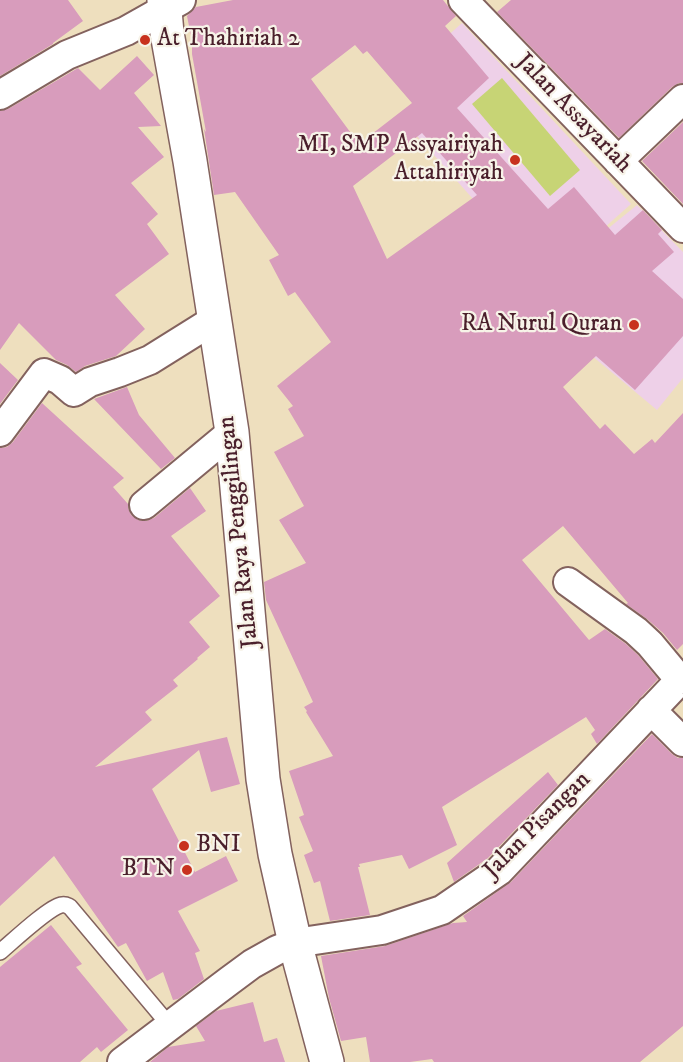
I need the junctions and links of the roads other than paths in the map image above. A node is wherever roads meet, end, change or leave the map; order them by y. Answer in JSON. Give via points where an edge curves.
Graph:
{"nodes":[{"id":1,"x":463,"y":0,"type":"edge"},
{"id":2,"x":170,"y":3,"type":"edge"},
{"id":3,"x":4,"y":83,"type":"edge"},
{"id":4,"x":683,"y":99,"type":"edge"},
{"id":5,"x":618,"y":161,"type":"junction"},
{"id":6,"x":683,"y":228,"type":"edge"},
{"id":7,"x":214,"y":320,"type":"junction"},
{"id":8,"x":0,"y":432,"type":"edge"},
{"id":9,"x":232,"y":432,"type":"junction"},
{"id":10,"x":144,"y":505,"type":"dead end"},
{"id":11,"x":568,"y":582,"type":"dead end"},
{"id":12,"x":681,"y":678,"type":"edge"},
{"id":13,"x":651,"y":710,"type":"junction"},
{"id":14,"x":683,"y":742,"type":"edge"},
{"id":15,"x":295,"y":943,"type":"junction"},
{"id":16,"x":0,"y":952,"type":"edge"},
{"id":17,"x":170,"y":1026,"type":"junction"},
{"id":18,"x":123,"y":1062,"type":"edge"},
{"id":19,"x":327,"y":1062,"type":"edge"}],
"edges":[{"from":1,"to":5,"type":"street","name":"Jalan Assayariah"},
{"from":2,"to":3,"type":"street","via":[[126,31]]},
{"from":2,"to":7,"type":"main road","name":"Jalan Raya Penggilingan","via":[[165,19]]},
{"from":4,"to":5,"type":"street"},
{"from":5,"to":6,"type":"street","name":"Jalan Assayariah"},
{"from":7,"to":8,"type":"street","via":[[150,360],[90,381],[74,393],[44,373]]},
{"from":7,"to":9,"type":"main road","name":"Jalan Raya Penggilingan"},
{"from":9,"to":10,"type":"street"},
{"from":9,"to":15,"type":"main road","name":"Jalan Raya Penggilingan","via":[[263,779]]},
{"from":11,"to":12,"type":"street","via":[[636,631]]},
{"from":12,"to":13,"type":"street","name":"Jalan Pisangan"},
{"from":13,"to":14,"type":"street"},
{"from":13,"to":15,"type":"street","name":"Jalan Pisangan","via":[[499,871],[442,910],[382,930]]},
{"from":15,"to":17,"type":"street","name":"Jalan Pisangan","via":[[252,964]]},
{"from":15,"to":19,"type":"main road","name":"Jalan Raya Penggilingan"},
{"from":16,"to":17,"type":"lane","via":[[40,918],[65,904]]},
{"from":17,"to":18,"type":"street","name":"Jalan Pisangan"}]}
